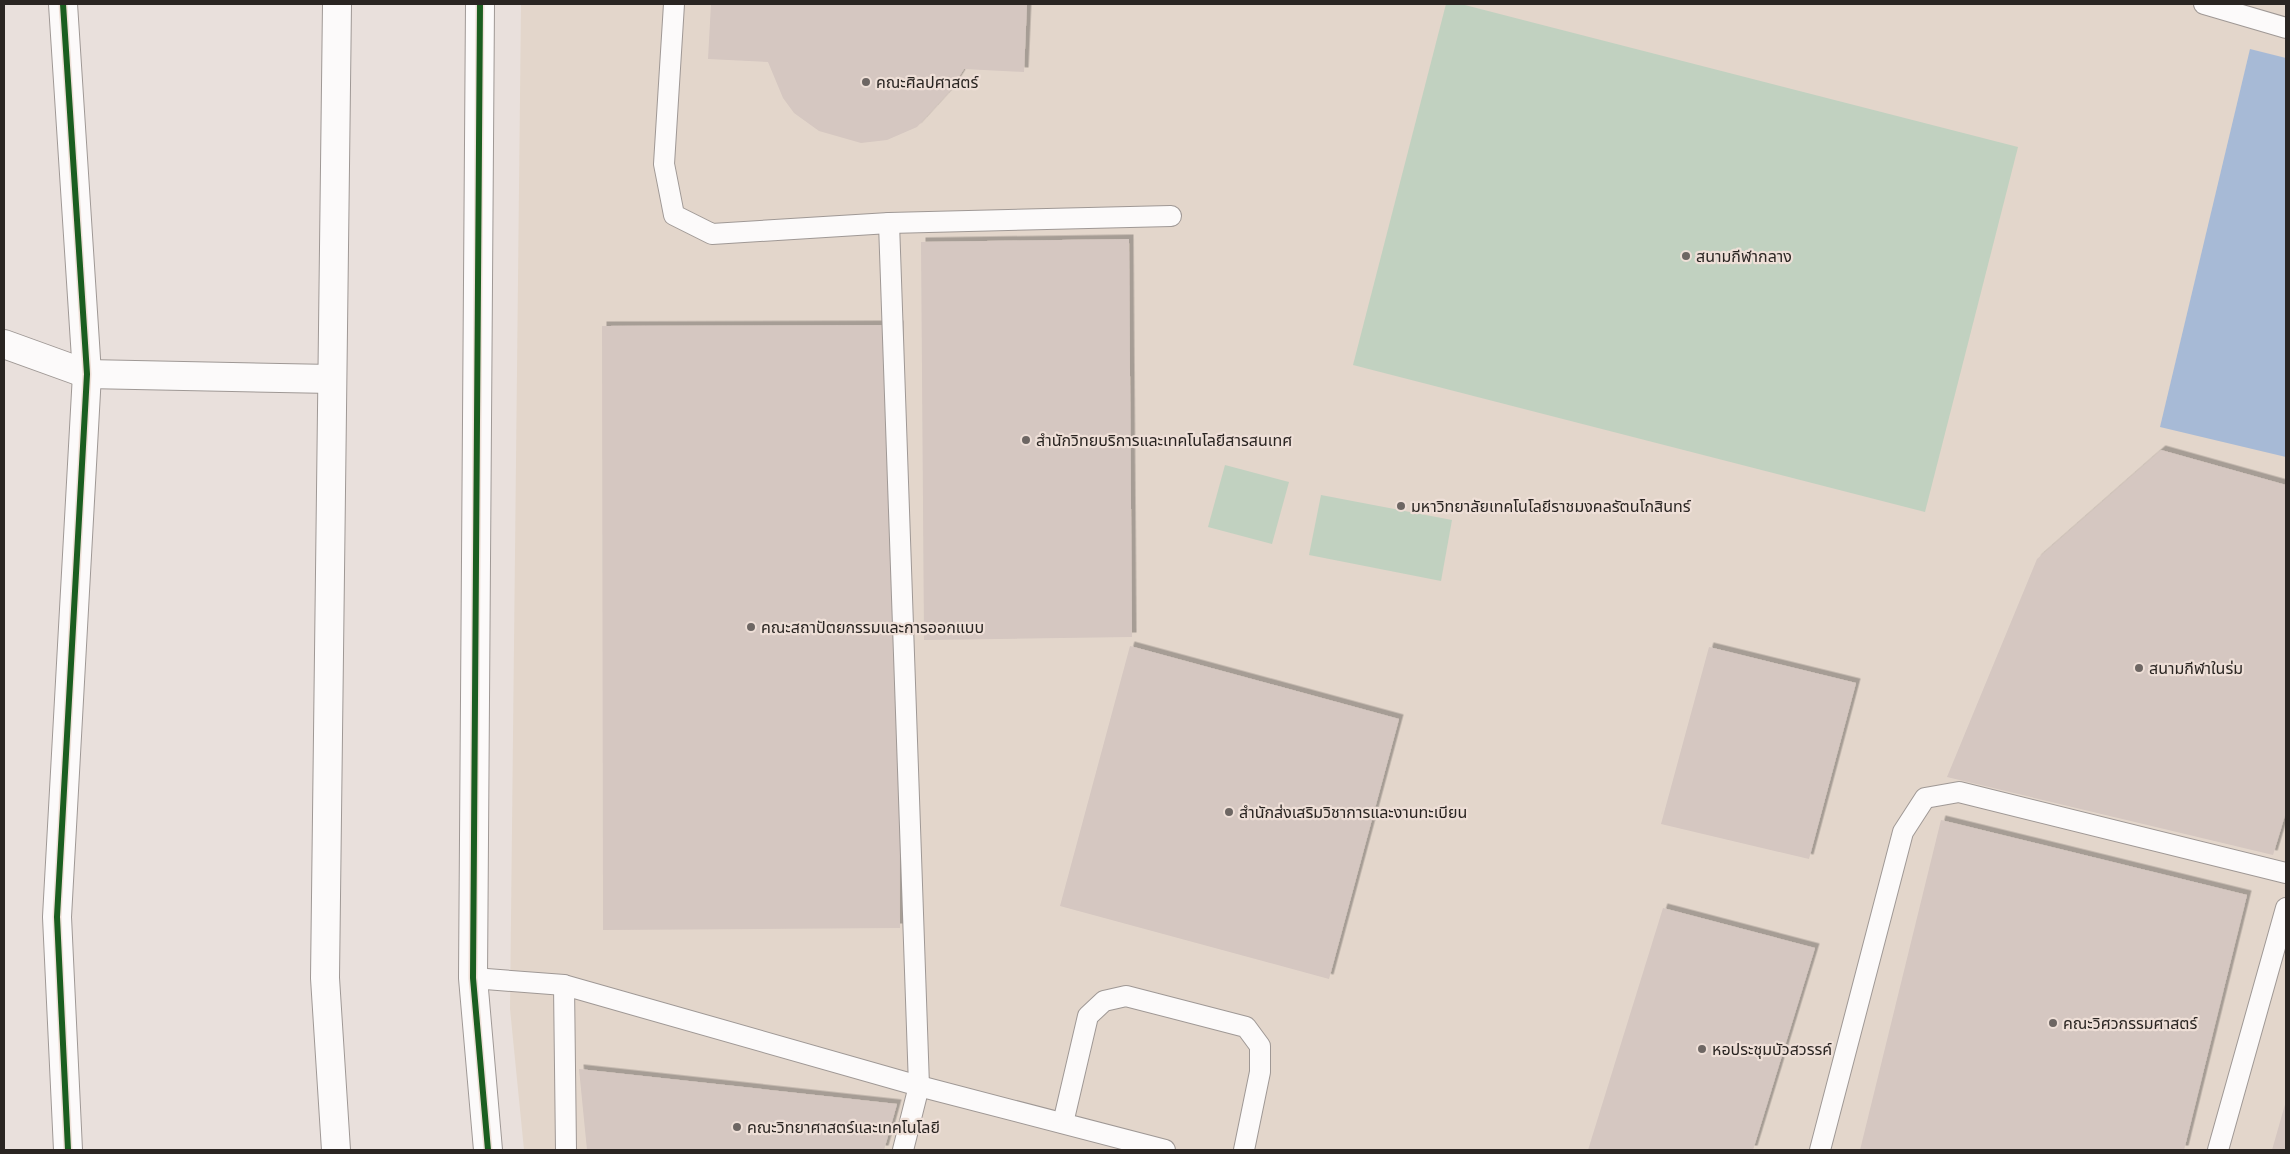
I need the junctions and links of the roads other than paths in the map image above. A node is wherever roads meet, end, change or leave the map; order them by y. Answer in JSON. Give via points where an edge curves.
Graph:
{"nodes":[{"id":1,"x":63,"y":4,"type":"edge"},
{"id":2,"x":337,"y":4,"type":"edge"},
{"id":3,"x":480,"y":4,"type":"edge"},
{"id":4,"x":674,"y":4,"type":"edge"},
{"id":5,"x":2204,"y":4,"type":"edge"},
{"id":6,"x":2286,"y":28,"type":"edge"},
{"id":7,"x":1171,"y":216,"type":"dead end"},
{"id":8,"x":889,"y":223,"type":"junction"},
{"id":9,"x":4,"y":344,"type":"edge"},
{"id":10,"x":87,"y":374,"type":"junction"},
{"id":11,"x":332,"y":379,"type":"junction"},
{"id":12,"x":2286,"y":873,"type":"edge"},
{"id":13,"x":2286,"y":908,"type":"edge"},
{"id":14,"x":473,"y":978,"type":"junction"},
{"id":15,"x":564,"y":985,"type":"junction"},
{"id":16,"x":919,"y":1086,"type":"junction"},
{"id":17,"x":1063,"y":1123,"type":"junction"},
{"id":18,"x":68,"y":1150,"type":"edge"},
{"id":19,"x":336,"y":1150,"type":"edge"},
{"id":20,"x":488,"y":1150,"type":"edge"},
{"id":21,"x":566,"y":1150,"type":"edge"},
{"id":22,"x":903,"y":1150,"type":"edge"},
{"id":23,"x":1165,"y":1150,"type":"edge"},
{"id":24,"x":1244,"y":1150,"type":"edge"},
{"id":25,"x":1820,"y":1150,"type":"edge"},
{"id":26,"x":2218,"y":1150,"type":"edge"}],
"edges":[{"from":1,"to":10,"type":"street"},
{"from":2,"to":11,"type":"street"},
{"from":3,"to":14,"type":"street"},
{"from":4,"to":8,"type":"lane","via":[[664,164],[674,215],[712,234]]},
{"from":5,"to":6,"type":"lane"},
{"from":7,"to":8,"type":"lane"},
{"from":8,"to":16,"type":"lane"},
{"from":9,"to":10,"type":"street"},
{"from":10,"to":11,"type":"street"},
{"from":10,"to":18,"type":"street","via":[[57,916]]},
{"from":11,"to":19,"type":"street","via":[[324,978]]},
{"from":12,"to":25,"type":"lane","via":[[1958,792],[1925,798],[1903,832]]},
{"from":13,"to":26,"type":"lane"},
{"from":14,"to":15,"type":"lane"},
{"from":14,"to":20,"type":"street"},
{"from":15,"to":16,"type":"lane"},
{"from":15,"to":21,"type":"lane"},
{"from":16,"to":17,"type":"lane"},
{"from":16,"to":22,"type":"lane"},
{"from":17,"to":23,"type":"lane"},
{"from":17,"to":24,"type":"lane","via":[[1088,1016],[1104,1001],[1126,996],[1246,1027],[1260,1046],[1260,1072]]}]}
